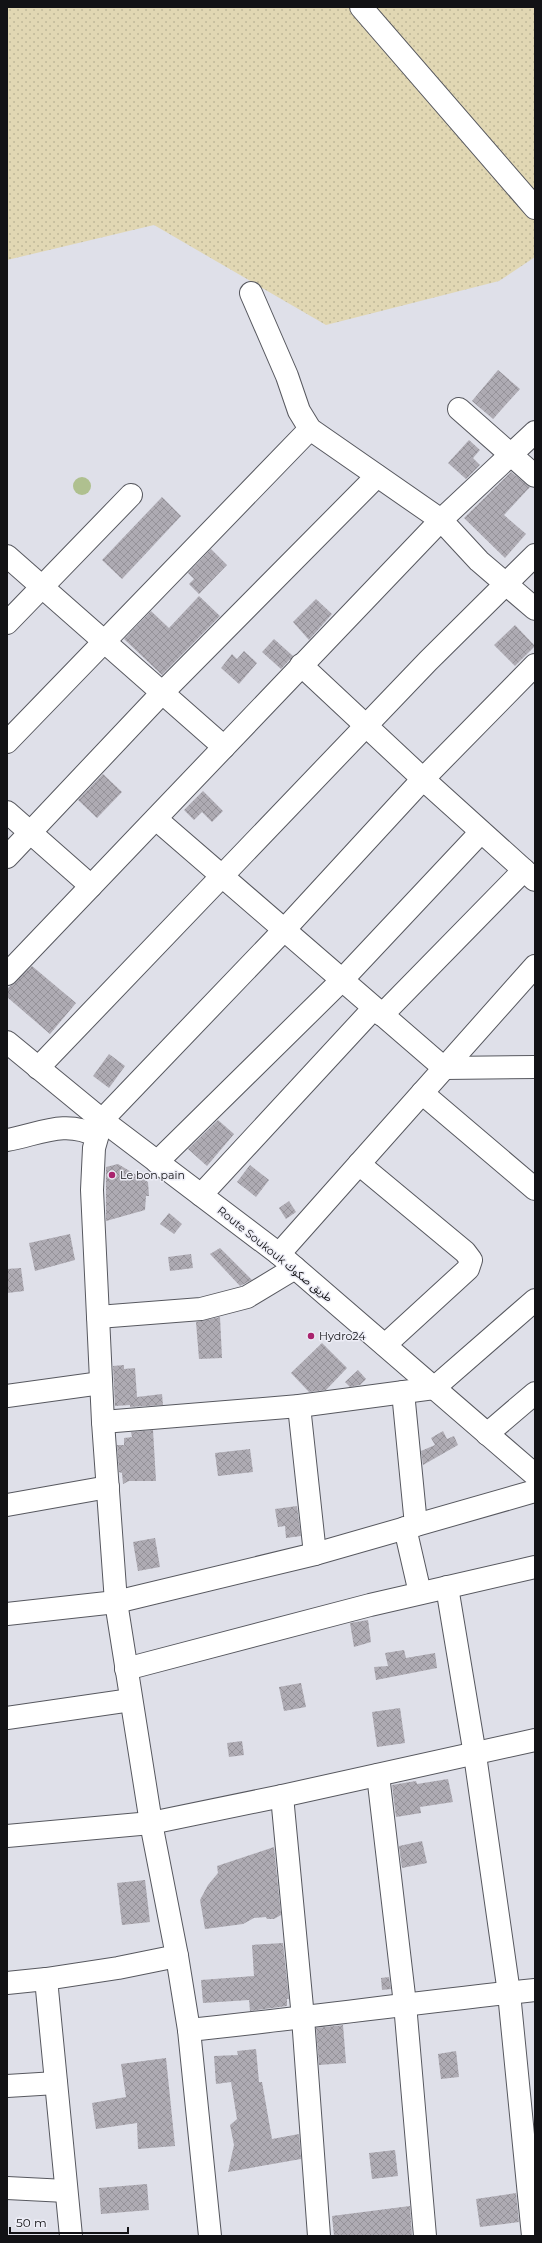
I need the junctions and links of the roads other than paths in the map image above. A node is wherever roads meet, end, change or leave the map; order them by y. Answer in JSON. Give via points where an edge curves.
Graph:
{"nodes":[{"id":1,"x":361,"y":7,"type":"edge"},
{"id":2,"x":535,"y":208,"type":"edge"},
{"id":3,"x":251,"y":293,"type":"dead end"},
{"id":4,"x":459,"y":409,"type":"dead end"},
{"id":5,"x":310,"y":429,"type":"junction"},
{"id":6,"x":535,"y":432,"type":"edge"},
{"id":7,"x":510,"y":455,"type":"junction"},
{"id":8,"x":377,"y":476,"type":"junction"},
{"id":9,"x":535,"y":476,"type":"edge"},
{"id":10,"x":131,"y":495,"type":"dead end"},
{"id":11,"x":441,"y":520,"type":"junction"},
{"id":12,"x":535,"y":555,"type":"edge"},
{"id":13,"x":7,"y":556,"type":"edge"},
{"id":14,"x":506,"y":585,"type":"junction"},
{"id":15,"x":43,"y":586,"type":"junction"},
{"id":16,"x":535,"y":609,"type":"edge"},
{"id":17,"x":7,"y":623,"type":"edge"},
{"id":18,"x":104,"y":640,"type":"junction"},
{"id":19,"x":301,"y":665,"type":"junction"},
{"id":20,"x":535,"y":665,"type":"edge"},
{"id":21,"x":161,"y":694,"type":"junction"},
{"id":22,"x":366,"y":727,"type":"junction"},
{"id":23,"x":7,"y":742,"type":"edge"},
{"id":24,"x":224,"y":747,"type":"junction"},
{"id":25,"x":423,"y":779,"type":"junction"},
{"id":26,"x":7,"y":812,"type":"edge"},
{"id":27,"x":156,"y":819,"type":"junction"},
{"id":28,"x":31,"y":832,"type":"junction"},
{"id":29,"x":481,"y":832,"type":"junction"},
{"id":30,"x":7,"y":857,"type":"edge"},
{"id":31,"x":529,"y":875,"type":"edge"},
{"id":32,"x":222,"y":877,"type":"junction"},
{"id":33,"x":91,"y":886,"type":"junction"},
{"id":34,"x":284,"y":930,"type":"junction"},
{"id":35,"x":535,"y":966,"type":"edge"},
{"id":36,"x":7,"y":974,"type":"edge"},
{"id":37,"x":341,"y":981,"type":"junction"},
{"id":38,"x":378,"y":1011,"type":"junction"},
{"id":39,"x":10,"y":1047,"type":"edge"},
{"id":40,"x":535,"y":1067,"type":"edge"},
{"id":41,"x":38,"y":1068,"type":"junction"},
{"id":42,"x":444,"y":1068,"type":"junction"},
{"id":43,"x":422,"y":1093,"type":"junction"},
{"id":44,"x":100,"y":1128,"type":"junction"},
{"id":45,"x":7,"y":1140,"type":"edge"},
{"id":46,"x":157,"y":1162,"type":"junction"},
{"id":47,"x":359,"y":1164,"type":"junction"},
{"id":48,"x":533,"y":1185,"type":"edge"},
{"id":49,"x":201,"y":1195,"type":"junction"},
{"id":50,"x":279,"y":1254,"type":"junction"},
{"id":51,"x":295,"y":1268,"type":"junction"},
{"id":52,"x":535,"y":1300,"type":"edge"},
{"id":53,"x":98,"y":1317,"type":"junction"},
{"id":54,"x":385,"y":1345,"type":"junction"},
{"id":55,"x":102,"y":1383,"type":"junction"},
{"id":56,"x":434,"y":1388,"type":"junction"},
{"id":57,"x":403,"y":1392,"type":"junction"},
{"id":58,"x":535,"y":1393,"type":"edge"},
{"id":59,"x":7,"y":1396,"type":"edge"},
{"id":60,"x":299,"y":1406,"type":"junction"},
{"id":61,"x":103,"y":1422,"type":"junction"},
{"id":62,"x":487,"y":1434,"type":"junction"},
{"id":63,"x":535,"y":1475,"type":"edge"},
{"id":64,"x":108,"y":1487,"type":"junction"},
{"id":65,"x":535,"y":1490,"type":"edge"},
{"id":66,"x":7,"y":1505,"type":"edge"},
{"id":67,"x":410,"y":1526,"type":"junction"},
{"id":68,"x":315,"y":1554,"type":"junction"},
{"id":69,"x":535,"y":1567,"type":"edge"},
{"id":70,"x":446,"y":1587,"type":"junction"},
{"id":71,"x":420,"y":1593,"type":"junction"},
{"id":72,"x":116,"y":1602,"type":"junction"},
{"id":73,"x":7,"y":1614,"type":"edge"},
{"id":74,"x":126,"y":1669,"type":"junction"},
{"id":75,"x":132,"y":1700,"type":"junction"},
{"id":76,"x":7,"y":1718,"type":"edge"},
{"id":77,"x":535,"y":1740,"type":"edge"},
{"id":78,"x":475,"y":1755,"type":"junction"},
{"id":79,"x":378,"y":1775,"type":"junction"},
{"id":80,"x":282,"y":1796,"type":"junction"},
{"id":81,"x":151,"y":1823,"type":"junction"},
{"id":82,"x":7,"y":1836,"type":"edge"},
{"id":83,"x":177,"y":1956,"type":"junction"},
{"id":84,"x":46,"y":1979,"type":"junction"},
{"id":85,"x":7,"y":1983,"type":"edge"},
{"id":86,"x":535,"y":1990,"type":"edge"},
{"id":87,"x":509,"y":1993,"type":"junction"},
{"id":88,"x":406,"y":2004,"type":"junction"},
{"id":89,"x":303,"y":2018,"type":"junction"},
{"id":90,"x":189,"y":2030,"type":"junction"},
{"id":91,"x":56,"y":2083,"type":"junction"},
{"id":92,"x":7,"y":2086,"type":"edge"},
{"id":93,"x":7,"y":2188,"type":"edge"},
{"id":94,"x":66,"y":2191,"type":"junction"},
{"id":95,"x":71,"y":2236,"type":"edge"},
{"id":96,"x":210,"y":2236,"type":"edge"},
{"id":97,"x":319,"y":2236,"type":"edge"},
{"id":98,"x":425,"y":2236,"type":"edge"},
{"id":99,"x":533,"y":2236,"type":"edge"}],
"edges":[{"from":1,"to":2,"type":"street"},
{"from":3,"to":5,"type":"street","via":[[287,376],[299,411]]},
{"from":4,"to":7,"type":"street"},
{"from":5,"to":8,"type":"street"},
{"from":5,"to":18,"type":"street"},
{"from":6,"to":7,"type":"street"},
{"from":7,"to":9,"type":"street"},
{"from":7,"to":11,"type":"street"},
{"from":8,"to":11,"type":"street"},
{"from":8,"to":21,"type":"street"},
{"from":10,"to":15,"type":"street"},
{"from":11,"to":14,"type":"street","via":[[479,561]]},
{"from":11,"to":19,"type":"street"},
{"from":12,"to":14,"type":"street"},
{"from":13,"to":15,"type":"street"},
{"from":14,"to":16,"type":"street"},
{"from":14,"to":22,"type":"street","via":[[428,660]]},
{"from":15,"to":17,"type":"street"},
{"from":15,"to":18,"type":"street"},
{"from":18,"to":21,"type":"street"},
{"from":18,"to":23,"type":"street"},
{"from":19,"to":22,"type":"street"},
{"from":19,"to":24,"type":"street"},
{"from":20,"to":25,"type":"street"},
{"from":21,"to":24,"type":"street"},
{"from":21,"to":28,"type":"street"},
{"from":22,"to":25,"type":"street"},
{"from":22,"to":32,"type":"street"},
{"from":24,"to":27,"type":"street"},
{"from":25,"to":29,"type":"street"},
{"from":25,"to":34,"type":"street"},
{"from":26,"to":28,"type":"street"},
{"from":27,"to":32,"type":"street"},
{"from":27,"to":33,"type":"street"},
{"from":28,"to":30,"type":"street"},
{"from":28,"to":33,"type":"street"},
{"from":29,"to":31,"type":"street"},
{"from":29,"to":37,"type":"street"},
{"from":31,"to":38,"type":"street"},
{"from":32,"to":34,"type":"street"},
{"from":32,"to":41,"type":"street"},
{"from":33,"to":36,"type":"street"},
{"from":34,"to":37,"type":"street"},
{"from":34,"to":44,"type":"street"},
{"from":35,"to":42,"type":"street"},
{"from":37,"to":38,"type":"street"},
{"from":37,"to":46,"type":"street"},
{"from":38,"to":42,"type":"street"},
{"from":38,"to":49,"type":"street"},
{"from":39,"to":41,"type":"street","name":"Route Soukouk طريق صكوك"},
{"from":40,"to":42,"type":"street"},
{"from":41,"to":44,"type":"street","name":"Route Soukouk طريق صكوك"},
{"from":42,"to":43,"type":"street"},
{"from":43,"to":47,"type":"street"},
{"from":43,"to":48,"type":"street"},
{"from":44,"to":45,"type":"street","via":[[69,1126]]},
{"from":44,"to":46,"type":"street","name":"Route Soukouk طريق صكوك"},
{"from":44,"to":53,"type":"street","via":[[94,1148],[92,1190]]},
{"from":46,"to":49,"type":"street","name":"Route Soukouk طريق صكوك"},
{"from":47,"to":50,"type":"street"},
{"from":47,"to":54,"type":"street","via":[[465,1252],[471,1260],[468,1269]]},
{"from":49,"to":50,"type":"street","name":"Route Soukouk طريق صكوك"},
{"from":50,"to":51,"type":"street","name":"Route Soukouk طريق صكوك"},
{"from":51,"to":53,"type":"street","via":[[247,1297],[201,1309]]},
{"from":51,"to":54,"type":"street","name":"Route Soukouk طريق صكوك"},
{"from":52,"to":56,"type":"street"},
{"from":53,"to":55,"type":"street"},
{"from":54,"to":56,"type":"street","name":"Route Soukouk طريق صكوك"},
{"from":55,"to":59,"type":"street"},
{"from":55,"to":61,"type":"street"},
{"from":56,"to":57,"type":"street"},
{"from":56,"to":62,"type":"street","name":"Route Soukouk طريق صكوك"},
{"from":57,"to":60,"type":"street"},
{"from":57,"to":67,"type":"street"},
{"from":58,"to":62,"type":"street"},
{"from":60,"to":61,"type":"street"},
{"from":60,"to":68,"type":"street"},
{"from":61,"to":64,"type":"street"},
{"from":62,"to":63,"type":"street","name":"Route Soukouk طريق صكوك"},
{"from":64,"to":66,"type":"street"},
{"from":64,"to":72,"type":"street"},
{"from":65,"to":67,"type":"street"},
{"from":67,"to":68,"type":"street"},
{"from":67,"to":71,"type":"street"},
{"from":68,"to":72,"type":"street"},
{"from":69,"to":70,"type":"street"},
{"from":70,"to":71,"type":"street"},
{"from":70,"to":78,"type":"street"},
{"from":71,"to":74,"type":"street"},
{"from":72,"to":73,"type":"street"},
{"from":72,"to":74,"type":"street"},
{"from":74,"to":75,"type":"street"},
{"from":75,"to":76,"type":"street"},
{"from":75,"to":81,"type":"street"},
{"from":77,"to":78,"type":"street"},
{"from":78,"to":79,"type":"street"},
{"from":78,"to":87,"type":"street"},
{"from":79,"to":80,"type":"street"},
{"from":79,"to":88,"type":"street"},
{"from":80,"to":81,"type":"street"},
{"from":80,"to":89,"type":"street"},
{"from":81,"to":82,"type":"street"},
{"from":81,"to":83,"type":"street"},
{"from":83,"to":84,"type":"street"},
{"from":83,"to":90,"type":"street"},
{"from":84,"to":85,"type":"street"},
{"from":84,"to":91,"type":"street"},
{"from":86,"to":87,"type":"street"},
{"from":87,"to":88,"type":"street"},
{"from":87,"to":99,"type":"street"},
{"from":88,"to":89,"type":"street"},
{"from":88,"to":98,"type":"street"},
{"from":89,"to":90,"type":"street"},
{"from":89,"to":97,"type":"street"},
{"from":90,"to":96,"type":"street"},
{"from":91,"to":92,"type":"street"},
{"from":91,"to":94,"type":"street"},
{"from":93,"to":94,"type":"street"},
{"from":94,"to":95,"type":"street"}]}
